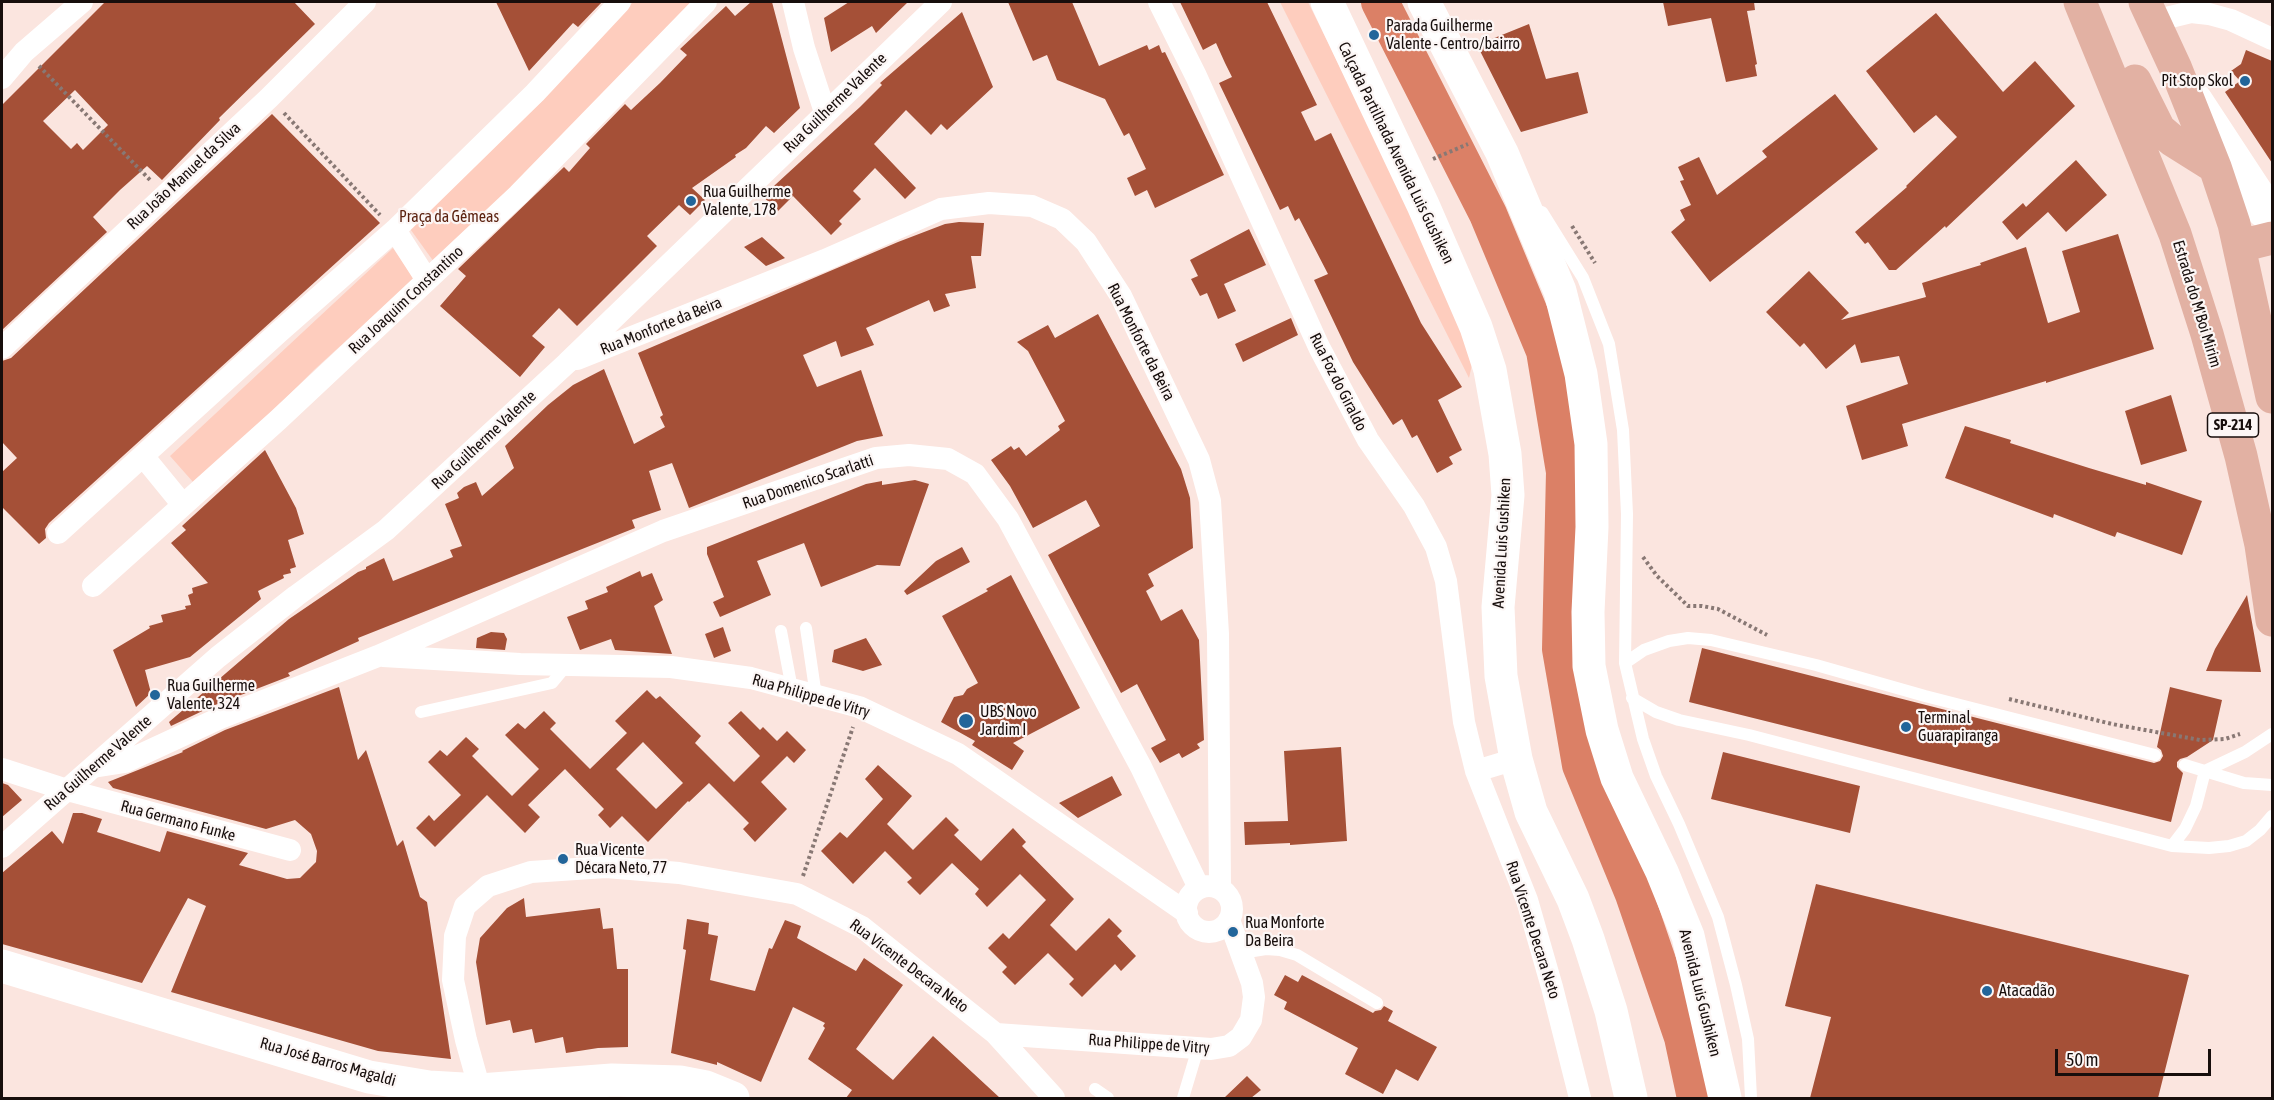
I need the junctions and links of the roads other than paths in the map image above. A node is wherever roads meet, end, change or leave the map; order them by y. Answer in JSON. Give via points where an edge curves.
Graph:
{"nodes":[{"id":1,"x":82,"y":2,"type":"edge"},
{"id":2,"x":365,"y":2,"type":"edge"},
{"id":3,"x":620,"y":2,"type":"edge"},
{"id":4,"x":706,"y":2,"type":"edge"},
{"id":5,"x":793,"y":2,"type":"edge"},
{"id":6,"x":941,"y":2,"type":"edge"},
{"id":7,"x":1159,"y":2,"type":"edge"},
{"id":8,"x":1327,"y":2,"type":"edge"},
{"id":9,"x":1424,"y":2,"type":"edge"},
{"id":10,"x":2080,"y":2,"type":"edge"},
{"id":11,"x":2101,"y":2,"type":"edge"},
{"id":12,"x":2149,"y":11,"type":"edge"},
{"id":13,"x":2272,"y":39,"type":"edge"},
{"id":14,"x":2176,"y":69,"type":"junction"},
{"id":15,"x":2,"y":78,"type":"edge"},
{"id":16,"x":825,"y":112,"type":"junction"},
{"id":17,"x":1502,"y":153,"type":"junction"},
{"id":18,"x":2215,"y":167,"type":"junction"},
{"id":19,"x":2269,"y":223,"type":"edge"},
{"id":20,"x":395,"y":230,"type":"junction"},
{"id":21,"x":2240,"y":246,"type":"junction"},
{"id":22,"x":427,"y":280,"type":"junction"},
{"id":23,"x":2,"y":348,"type":"edge"},
{"id":24,"x":567,"y":363,"type":"junction"},
{"id":25,"x":2272,"y":397,"type":"edge"},
{"id":26,"x":143,"y":456,"type":"junction"},
{"id":27,"x":183,"y":505,"type":"junction"},
{"id":28,"x":58,"y":533,"type":"dead end"},
{"id":29,"x":93,"y":586,"type":"dead end"},
{"id":30,"x":2272,"y":620,"type":"edge"},
{"id":31,"x":806,"y":628,"type":"dead end"},
{"id":32,"x":781,"y":632,"type":"dead end"},
{"id":33,"x":378,"y":656,"type":"junction"},
{"id":34,"x":1625,"y":663,"type":"junction"},
{"id":35,"x":567,"y":665,"type":"junction"},
{"id":36,"x":792,"y":689,"type":"junction"},
{"id":37,"x":816,"y":696,"type":"junction"},
{"id":38,"x":1632,"y":698,"type":"junction"},
{"id":39,"x":421,"y":712,"type":"dead end"},
{"id":40,"x":2267,"y":738,"type":"edge"},
{"id":41,"x":2155,"y":755,"type":"dead end"},
{"id":42,"x":1516,"y":759,"type":"junction"},
{"id":43,"x":2185,"y":765,"type":"dead end"},
{"id":44,"x":93,"y":767,"type":"junction"},
{"id":45,"x":2,"y":769,"type":"edge"},
{"id":46,"x":1476,"y":771,"type":"junction"},
{"id":47,"x":2205,"y":771,"type":"junction"},
{"id":48,"x":2272,"y":785,"type":"edge"},
{"id":49,"x":67,"y":790,"type":"junction"},
{"id":50,"x":2272,"y":816,"type":"edge"},
{"id":51,"x":2172,"y":846,"type":"junction"},
{"id":52,"x":2,"y":847,"type":"edge"},
{"id":53,"x":291,"y":850,"type":"dead end"},
{"id":54,"x":1210,"y":887,"type":"junction"},
{"id":55,"x":1187,"y":913,"type":"junction"},
{"id":56,"x":1221,"y":926,"type":"junction"},
{"id":57,"x":1241,"y":953,"type":"junction"},
{"id":58,"x":2,"y":966,"type":"edge"},
{"id":59,"x":1252,"y":983,"type":"junction"},
{"id":60,"x":1377,"y":1003,"type":"dead end"},
{"id":61,"x":996,"y":1034,"type":"junction"},
{"id":62,"x":1198,"y":1048,"type":"junction"},
{"id":63,"x":1095,"y":1089,"type":"dead end"},
{"id":64,"x":480,"y":1090,"type":"junction"},
{"id":65,"x":683,"y":1090,"type":"edge"},
{"id":66,"x":733,"y":1098,"type":"edge"},
{"id":67,"x":1054,"y":1098,"type":"edge"},
{"id":68,"x":1108,"y":1098,"type":"edge"},
{"id":69,"x":1183,"y":1098,"type":"edge"},
{"id":70,"x":1580,"y":1098,"type":"edge"},
{"id":71,"x":1630,"y":1098,"type":"edge"},
{"id":72,"x":1725,"y":1098,"type":"edge"},
{"id":73,"x":1751,"y":1098,"type":"edge"}],
"edges":[{"from":1,"to":15,"type":"street","via":[[24,52]]},
{"from":2,"to":23,"type":"street","name":"Rua João Manuel da Silva","via":[[269,98]]},
{"from":3,"to":20,"type":"street","via":[[535,93]]},
{"from":4,"to":22,"type":"street","name":"Rua Joaquim Constantino","via":[[518,195]]},
{"from":5,"to":16,"type":"street"},
{"from":6,"to":16,"type":"street","name":"Rua Guilherme Valente"},
{"from":7,"to":46,"type":"street","name":"Rua Foz do Giraldo","via":[[1319,347],[1368,440],[1414,506],[1436,547],[1446,581],[1464,722]]},
{"from":8,"to":42,"type":"main road","name":"Avenida Luis Gushiken","via":[[1449,266],[1490,370],[1508,495],[1498,607],[1501,676]]},
{"from":9,"to":17,"type":"main road","name":"Avenida Luis Gushiken"},
{"from":10,"to":30,"type":"main road","name":"Estrada do M'Boi Mirim","number":"SP-214","via":[[2175,234],[2207,334],[2241,456],[2261,545]]},
{"from":11,"to":18,"type":"main road","via":[[2159,129]]},
{"from":12,"to":13,"type":"street","via":[[2209,14]]},
{"from":12,"to":14,"type":"main road"},
{"from":14,"to":18,"type":"main road","number":"SP-214"},
{"from":14,"to":19,"type":"main road","via":[[2257,193]]},
{"from":16,"to":24,"type":"street","name":"Rua Guilherme Valente"},
{"from":17,"to":34,"type":"lane","via":[[1574,261],[1609,344],[1624,440]]},
{"from":17,"to":72,"type":"main road","name":"Avenida Luis Gushiken","via":[[1560,291],[1581,374],[1591,456],[1589,666],[1602,730],[1617,778],[1688,936]]},
{"from":18,"to":19,"type":"main road"},
{"from":18,"to":21,"type":"main road","number":"SP-214"},
{"from":19,"to":21,"type":"main road"},
{"from":20,"to":22,"type":"street"},
{"from":20,"to":26,"type":"street"},
{"from":21,"to":25,"type":"main road","number":"SP-214"},
{"from":22,"to":27,"type":"street","name":"Rua Joaquim Constantino"},
{"from":24,"to":44,"type":"street","name":"Rua Guilherme Valente","via":[[386,530],[218,657]]},
{"from":24,"to":54,"type":"street","name":"Rua Monforte da Beira","via":[[941,209],[989,202],[1032,206],[1062,219],[1086,242],[1121,296],[1200,460],[1210,501],[1218,633],[1219,824]]},
{"from":26,"to":27,"type":"street"},
{"from":26,"to":28,"type":"street"},
{"from":27,"to":29,"type":"street","name":"Rua Joaquim Constantino"},
{"from":31,"to":37,"type":"lane"},
{"from":32,"to":36,"type":"lane"},
{"from":33,"to":35,"type":"street","name":"Rua Philippe de Vitry"},
{"from":33,"to":44,"type":"street","name":"Rua Domenico Scarlatti","via":[[220,718],[125,762]]},
{"from":33,"to":54,"type":"street","name":"Rua Domenico Scarlatti","via":[[685,524],[876,458],[909,455],[948,459],[975,474],[1008,519],[1183,853]]},
{"from":34,"to":38,"type":"lane"},
{"from":34,"to":41,"type":"lane","via":[[1644,650],[1670,641],[1711,640]]},
{"from":35,"to":36,"type":"street","name":"Rua Philippe de Vitry","via":[[671,667],[751,678]]},
{"from":35,"to":39,"type":"lane","via":[[552,683]]},
{"from":36,"to":37,"type":"street","name":"Rua Philippe de Vitry"},
{"from":37,"to":55,"type":"street","name":"Rua Philippe de Vitry","via":[[859,707],[958,754]]},
{"from":38,"to":51,"type":"lane","via":[[1679,720]]},
{"from":38,"to":73,"type":"lane","via":[[1656,776],[1718,917],[1748,1039]]},
{"from":40,"to":47,"type":"lane"},
{"from":42,"to":46,"type":"street"},
{"from":42,"to":71,"type":"main road","name":"Avenida Luis Gushiken","via":[[1531,812],[1588,939],[1611,1011]]},
{"from":43,"to":47,"type":"lane"},
{"from":44,"to":49,"type":"street","name":"Rua Guilherme Valente"},
{"from":45,"to":49,"type":"street","name":"Rua Germano Funke"},
{"from":46,"to":70,"type":"street","name":"Rua Vicente Decara Neto","via":[[1527,900]]},
{"from":47,"to":48,"type":"lane","via":[[2244,783]]},
{"from":47,"to":51,"type":"lane","via":[[2196,806]]},
{"from":49,"to":52,"type":"street","name":"Rua Guilherme Valente"},
{"from":49,"to":53,"type":"street","name":"Rua Germano Funke"},
{"from":50,"to":51,"type":"lane","via":[[2246,841],[2209,848]]},
{"from":54,"to":55,"type":"street","via":[[1191,894]]},
{"from":54,"to":56,"type":"street","via":[[1229,896],[1232,908]]},
{"from":55,"to":56,"type":"street","via":[[1201,930]]},
{"from":56,"to":57,"type":"street","name":"Rua Philippe de Vitry"},
{"from":56,"to":59,"type":"street"},
{"from":57,"to":59,"type":"street","name":"Rua Philippe de Vitry"},
{"from":57,"to":60,"type":"lane","via":[[1266,949],[1297,955]]},
{"from":58,"to":64,"type":"main road","name":"Rua José Barros Magaldi","via":[[369,1077]]},
{"from":59,"to":62,"type":"street","name":"Rua Philippe de Vitry","via":[[1251,1020],[1241,1037],[1229,1046]]},
{"from":61,"to":62,"type":"street","name":"Rua Philippe de Vitry"},
{"from":61,"to":64,"type":"street","name":"Rua Vicente Decara Neto","via":[[862,927],[797,894],[680,873],[606,867],[531,872],[488,886],[465,906],[455,936],[453,980]]},
{"from":61,"to":67,"type":"street","name":"Rua Vicente Decara Neto"},
{"from":62,"to":69,"type":"lane"},
{"from":63,"to":68,"type":"lane"},
{"from":64,"to":65,"type":"main road","name":"Rua José Barros Magaldi","via":[[612,1080]]},
{"from":65,"to":66,"type":"main road","name":"Rua José Barros Magaldi","via":[[706,1088]]}]}
